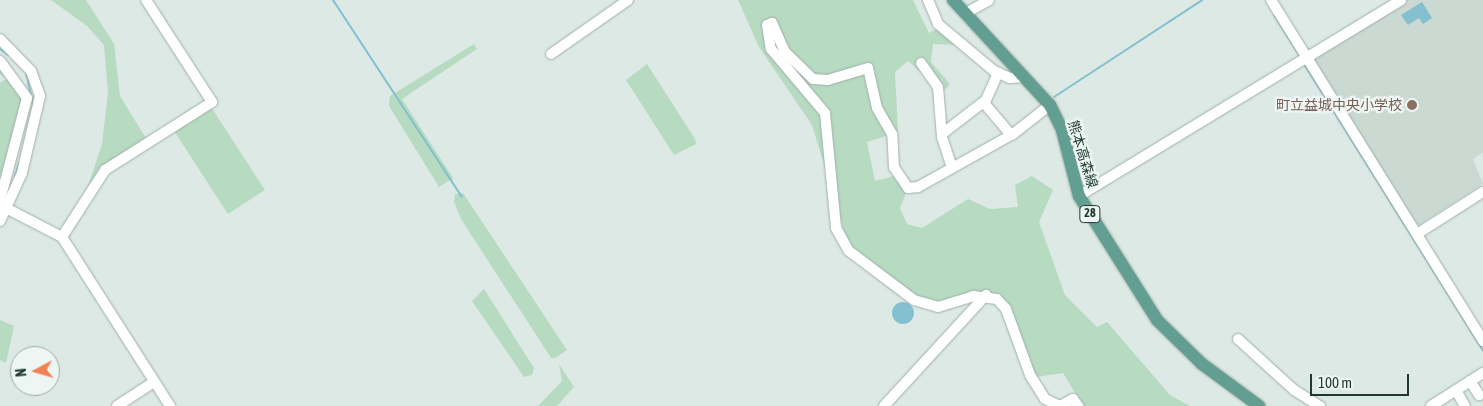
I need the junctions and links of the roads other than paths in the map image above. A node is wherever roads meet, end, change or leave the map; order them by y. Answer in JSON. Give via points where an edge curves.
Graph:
{"nodes":[{"id":1,"x":146,"y":0,"type":"edge"},
{"id":2,"x":628,"y":0,"type":"edge"},
{"id":3,"x":928,"y":0,"type":"edge"},
{"id":4,"x":953,"y":0,"type":"edge"},
{"id":5,"x":989,"y":0,"type":"edge"},
{"id":6,"x":1271,"y":0,"type":"edge"},
{"id":7,"x":1401,"y":0,"type":"edge"},
{"id":8,"x":966,"y":13,"type":"junction"},
{"id":9,"x":0,"y":38,"type":"edge"},
{"id":10,"x":551,"y":54,"type":"dead end"},
{"id":11,"x":1307,"y":59,"type":"junction"},
{"id":12,"x":0,"y":61,"type":"edge"},
{"id":13,"x":921,"y":63,"type":"dead end"},
{"id":14,"x":998,"y":73,"type":"junction"},
{"id":15,"x":1025,"y":77,"type":"junction"},
{"id":16,"x":984,"y":103,"type":"junction"},
{"id":17,"x":1050,"y":105,"type":"junction"},
{"id":18,"x":942,"y":134,"type":"junction"},
{"id":19,"x":1011,"y":135,"type":"junction"},
{"id":20,"x":951,"y":165,"type":"junction"},
{"id":21,"x":1483,"y":192,"type":"edge"},
{"id":22,"x":1079,"y":196,"type":"junction"},
{"id":23,"x":0,"y":200,"type":"edge"},
{"id":24,"x":3,"y":207,"type":"edge"},
{"id":25,"x":0,"y":221,"type":"edge"},
{"id":26,"x":1417,"y":234,"type":"junction"},
{"id":27,"x":62,"y":237,"type":"junction"},
{"id":28,"x":986,"y":295,"type":"junction"},
{"id":29,"x":1238,"y":339,"type":"dead end"},
{"id":30,"x":1483,"y":341,"type":"edge"},
{"id":31,"x":1483,"y":374,"type":"edge"},
{"id":32,"x":1470,"y":381,"type":"junction"},
{"id":33,"x":154,"y":382,"type":"junction"},
{"id":34,"x":1456,"y":390,"type":"junction"},
{"id":35,"x":1479,"y":395,"type":"dead end"},
{"id":36,"x":117,"y":406,"type":"edge"},
{"id":37,"x":170,"y":406,"type":"edge"},
{"id":38,"x":884,"y":406,"type":"edge"},
{"id":39,"x":1078,"y":406,"type":"edge"},
{"id":40,"x":1259,"y":406,"type":"edge"},
{"id":41,"x":1320,"y":406,"type":"edge"},
{"id":42,"x":1431,"y":406,"type":"edge"},
{"id":43,"x":1466,"y":406,"type":"edge"}],
"edges":[{"from":1,"to":27,"type":"street","via":[[212,102],[105,170]]},
{"from":2,"to":10,"type":"street"},
{"from":3,"to":14,"type":"street","via":[[938,24]]},
{"from":4,"to":8,"type":"main road","name":"熊本高森線","number":"28"},
{"from":5,"to":8,"type":"street"},
{"from":6,"to":11,"type":"street"},
{"from":7,"to":11,"type":"street"},
{"from":8,"to":15,"type":"main road","name":"熊本高森線","number":"28"},
{"from":9,"to":24,"type":"street","via":[[31,71],[40,96],[33,137]]},
{"from":11,"to":22,"type":"street"},
{"from":11,"to":26,"type":"street"},
{"from":12,"to":23,"type":"street","via":[[27,98]]},
{"from":13,"to":18,"type":"street","via":[[938,87]]},
{"from":14,"to":15,"type":"street"},
{"from":14,"to":16,"type":"street"},
{"from":15,"to":17,"type":"main road","name":"熊本高森線","number":"28"},
{"from":16,"to":18,"type":"street"},
{"from":16,"to":19,"type":"street"},
{"from":17,"to":19,"type":"street"},
{"from":17,"to":22,"type":"main road","name":"熊本高森線","number":"28","via":[[1062,130]]},
{"from":18,"to":20,"type":"street"},
{"from":19,"to":20,"type":"street"},
{"from":20,"to":28,"type":"street","via":[[918,187],[903,186],[894,167],[892,134],[876,108],[868,68],[828,80],[813,79],[785,52],[772,23],[767,25],[771,49],[825,113],[836,228],[849,251],[914,300],[938,307]]},
{"from":21,"to":26,"type":"street"},
{"from":22,"to":40,"type":"main road","name":"熊本高森線","number":"28","via":[[1157,320],[1202,364]]},
{"from":24,"to":25,"type":"street"},
{"from":24,"to":27,"type":"street"},
{"from":26,"to":30,"type":"street"},
{"from":27,"to":33,"type":"street"},
{"from":28,"to":38,"type":"street"},
{"from":28,"to":39,"type":"street","via":[[1006,309],[1030,376],[1045,399],[1060,406],[1073,399]]},
{"from":29,"to":41,"type":"street","via":[[1294,390]]},
{"from":31,"to":32,"type":"street"},
{"from":32,"to":34,"type":"street"},
{"from":32,"to":35,"type":"street"},
{"from":33,"to":36,"type":"street"},
{"from":33,"to":37,"type":"street"},
{"from":34,"to":42,"type":"street"},
{"from":34,"to":43,"type":"street"}]}
